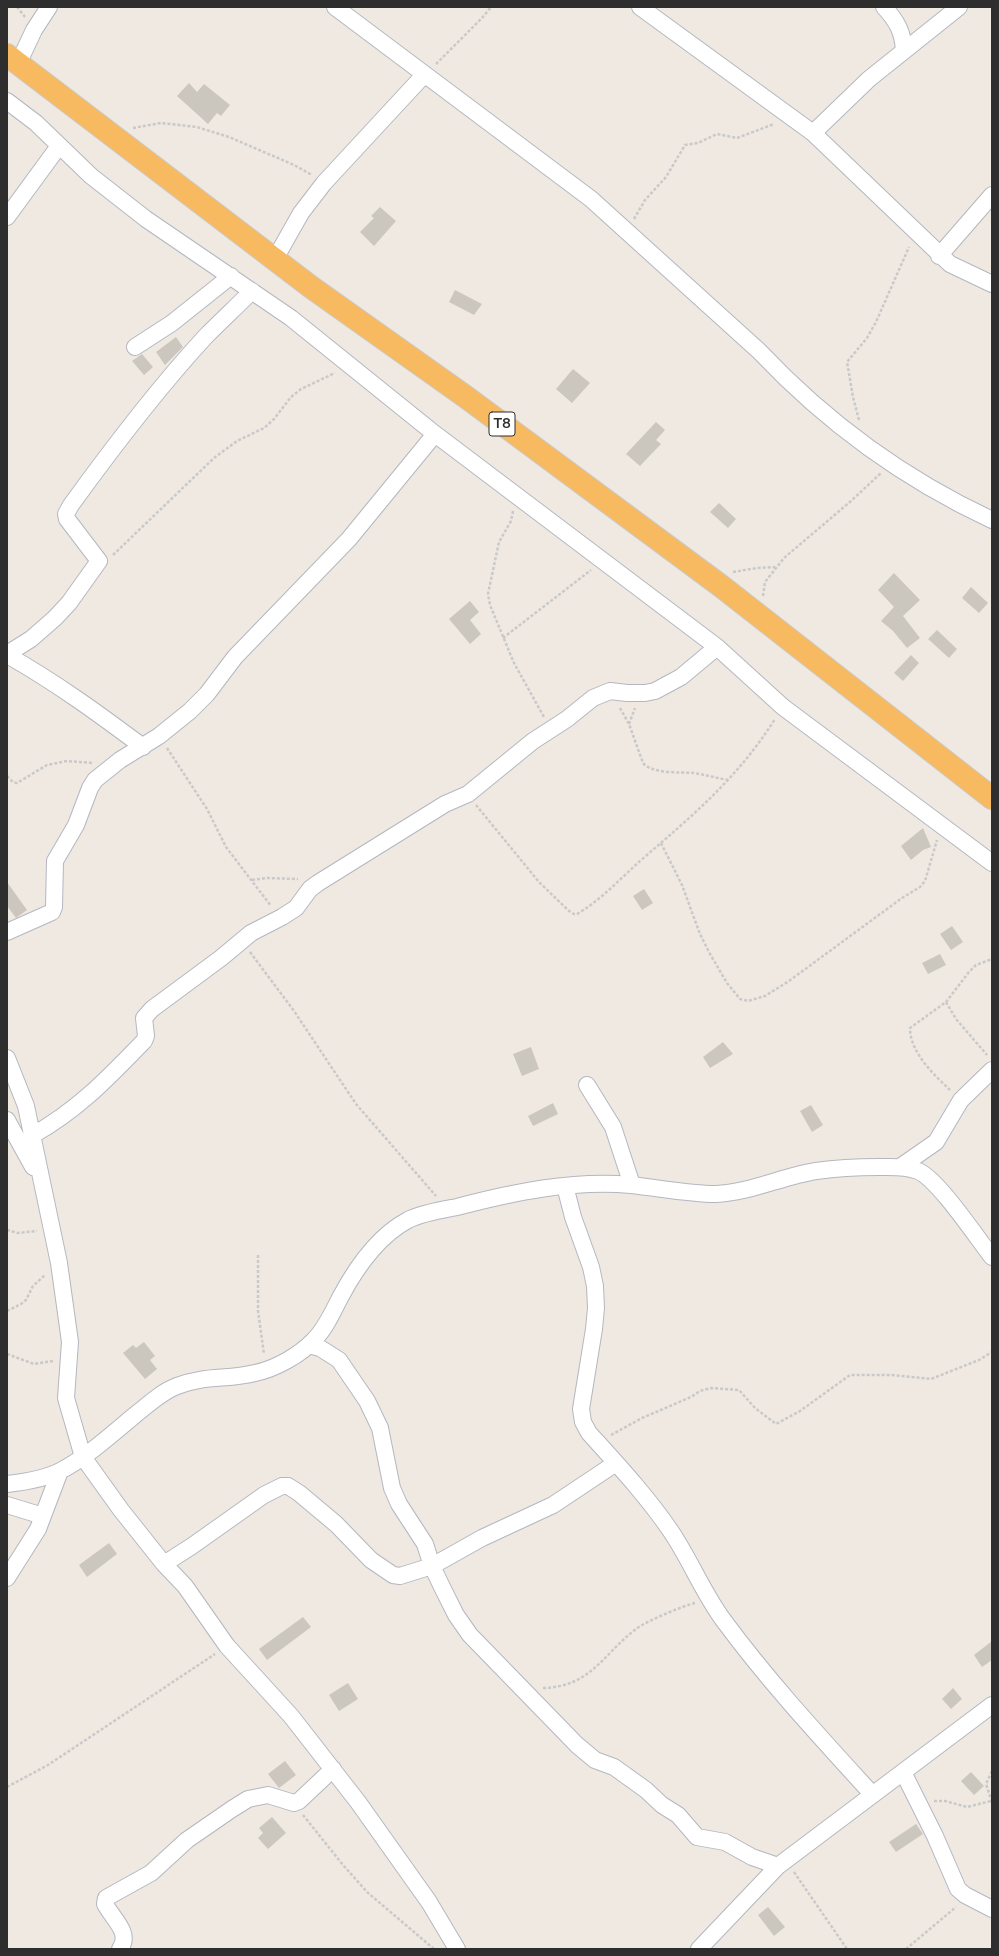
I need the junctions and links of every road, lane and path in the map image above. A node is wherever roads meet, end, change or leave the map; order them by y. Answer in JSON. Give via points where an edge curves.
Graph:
{"nodes":[{"id":1,"x":49,"y":7,"type":"edge"},
{"id":2,"x":335,"y":7,"type":"edge"},
{"id":3,"x":491,"y":7,"type":"edge"},
{"id":4,"x":640,"y":7,"type":"edge"},
{"id":5,"x":884,"y":7,"type":"edge"},
{"id":6,"x":959,"y":7,"type":"edge"},
{"id":7,"x":904,"y":52,"type":"junction"},
{"id":8,"x":13,"y":60,"type":"edge"},
{"id":9,"x":424,"y":75,"type":"junction"},
{"id":10,"x":7,"y":101,"type":"edge"},
{"id":11,"x":790,"y":116,"type":"junction"},
{"id":12,"x":109,"y":133,"type":"junction"},
{"id":13,"x":813,"y":133,"type":"junction"},
{"id":14,"x":59,"y":146,"type":"junction"},
{"id":15,"x":324,"y":183,"type":"junction"},
{"id":16,"x":992,"y":195,"type":"edge"},
{"id":17,"x":7,"y":217,"type":"edge"},
{"id":18,"x":626,"y":230,"type":"junction"},
{"id":19,"x":916,"y":233,"type":"junction"},
{"id":20,"x":939,"y":256,"type":"junction"},
{"id":21,"x":275,"y":259,"type":"junction"},
{"id":22,"x":231,"y":276,"type":"junction"},
{"id":23,"x":992,"y":284,"type":"edge"},
{"id":24,"x":252,"y":291,"type":"junction"},
{"id":25,"x":135,"y":347,"type":"dead end"},
{"id":26,"x":350,"y":365,"type":"junction"},
{"id":27,"x":435,"y":434,"type":"junction"},
{"id":28,"x":866,"y":445,"type":"junction"},
{"id":29,"x":891,"y":464,"type":"junction"},
{"id":30,"x":514,"y":494,"type":"junction"},
{"id":31,"x":992,"y":520,"type":"edge"},
{"id":32,"x":602,"y":561,"type":"junction"},
{"id":33,"x":776,"y":567,"type":"junction"},
{"id":34,"x":93,"y":569,"type":"junction"},
{"id":35,"x":721,"y":586,"type":"junction"},
{"id":36,"x":760,"y":616,"type":"junction"},
{"id":37,"x":503,"y":638,"type":"junction"},
{"id":38,"x":717,"y":648,"type":"junction"},
{"id":39,"x":7,"y":655,"type":"edge"},
{"id":40,"x":610,"y":691,"type":"junction"},
{"id":41,"x":783,"y":707,"type":"junction"},
{"id":42,"x":549,"y":730,"type":"junction"},
{"id":43,"x":159,"y":736,"type":"junction"},
{"id":44,"x":143,"y":747,"type":"junction"},
{"id":45,"x":111,"y":767,"type":"junction"},
{"id":46,"x":7,"y":776,"type":"edge"},
{"id":47,"x":728,"y":780,"type":"junction"},
{"id":48,"x":468,"y":794,"type":"junction"},
{"id":49,"x":992,"y":798,"type":"edge"},
{"id":50,"x":941,"y":826,"type":"junction"},
{"id":51,"x":661,"y":843,"type":"junction"},
{"id":52,"x":992,"y":863,"type":"edge"},
{"id":53,"x":252,"y":880,"type":"junction"},
{"id":54,"x":318,"y":883,"type":"junction"},
{"id":55,"x":282,"y":917,"type":"junction"},
{"id":56,"x":7,"y":932,"type":"edge"},
{"id":57,"x":240,"y":942,"type":"junction"},
{"id":58,"x":992,"y":959,"type":"edge"},
{"id":59,"x":946,"y":1002,"type":"junction"},
{"id":60,"x":7,"y":1058,"type":"edge"},
{"id":61,"x":992,"y":1060,"type":"edge"},
{"id":62,"x":992,"y":1070,"type":"edge"},
{"id":63,"x":587,"y":1085,"type":"dead end"},
{"id":64,"x":961,"y":1100,"type":"junction"},
{"id":65,"x":7,"y":1120,"type":"edge"},
{"id":66,"x":32,"y":1135,"type":"junction"},
{"id":67,"x":900,"y":1167,"type":"junction"},
{"id":68,"x":41,"y":1180,"type":"junction"},
{"id":69,"x":632,"y":1185,"type":"junction"},
{"id":70,"x":565,"y":1186,"type":"junction"},
{"id":71,"x":448,"y":1209,"type":"junction"},
{"id":72,"x":51,"y":1228,"type":"junction"},
{"id":73,"x":7,"y":1230,"type":"edge"},
{"id":74,"x":258,"y":1255,"type":"dead end"},
{"id":75,"x":992,"y":1257,"type":"edge"},
{"id":76,"x":59,"y":1263,"type":"junction"},
{"id":77,"x":7,"y":1311,"type":"edge"},
{"id":78,"x":309,"y":1345,"type":"junction"},
{"id":79,"x":992,"y":1352,"type":"edge"},
{"id":80,"x":7,"y":1354,"type":"edge"},
{"id":81,"x":67,"y":1359,"type":"junction"},
{"id":82,"x":266,"y":1370,"type":"junction"},
{"id":83,"x":597,"y":1442,"type":"junction"},
{"id":84,"x":83,"y":1457,"type":"junction"},
{"id":85,"x":616,"y":1463,"type":"junction"},
{"id":86,"x":60,"y":1471,"type":"junction"},
{"id":87,"x":7,"y":1484,"type":"edge"},
{"id":88,"x":7,"y":1505,"type":"edge"},
{"id":89,"x":43,"y":1516,"type":"junction"},
{"id":90,"x":164,"y":1564,"type":"junction"},
{"id":91,"x":432,"y":1566,"type":"junction"},
{"id":92,"x":7,"y":1578,"type":"edge"},
{"id":93,"x":710,"y":1601,"type":"junction"},
{"id":94,"x":228,"y":1646,"type":"junction"},
{"id":95,"x":520,"y":1688,"type":"junction"},
{"id":96,"x":992,"y":1705,"type":"edge"},
{"id":97,"x":333,"y":1769,"type":"junction"},
{"id":98,"x":992,"y":1771,"type":"edge"},
{"id":99,"x":903,"y":1772,"type":"junction"},
{"id":100,"x":7,"y":1788,"type":"edge"},
{"id":101,"x":872,"y":1794,"type":"junction"},
{"id":102,"x":917,"y":1800,"type":"junction"},
{"id":103,"x":992,"y":1802,"type":"edge"},
{"id":104,"x":294,"y":1803,"type":"junction"},
{"id":105,"x":782,"y":1863,"type":"junction"},
{"id":106,"x":965,"y":1895,"type":"junction"},
{"id":107,"x":992,"y":1909,"type":"edge"},
{"id":108,"x":120,"y":1949,"type":"edge"},
{"id":109,"x":434,"y":1949,"type":"edge"},
{"id":110,"x":457,"y":1949,"type":"edge"},
{"id":111,"x":699,"y":1949,"type":"edge"},
{"id":112,"x":847,"y":1949,"type":"edge"},
{"id":113,"x":906,"y":1949,"type":"edge"}],
"edges":[{"from":1,"to":8,"type":"street"},
{"from":2,"to":9,"type":"street"},
{"from":3,"to":9,"type":"path"},
{"from":4,"to":11,"type":"street"},
{"from":5,"to":7,"type":"street","via":[[899,25]]},
{"from":6,"to":7,"type":"street"},
{"from":7,"to":13,"type":"street","via":[[869,78]]},
{"from":8,"to":12,"type":"highway","number":"T8"},
{"from":9,"to":15,"type":"street"},
{"from":9,"to":18,"type":"street","via":[[574,186]]},
{"from":10,"to":14,"type":"street","via":[[36,123]]},
{"from":11,"to":13,"type":"street"},
{"from":11,"to":18,"type":"path","via":[[737,138],[717,134],[698,143],[685,145],[666,177],[645,200]]},
{"from":12,"to":15,"type":"path","via":[[161,123],[197,126],[294,165]]},
{"from":12,"to":21,"type":"highway","number":"T8"},
{"from":13,"to":19,"type":"street"},
{"from":14,"to":17,"type":"street"},
{"from":14,"to":22,"type":"street","via":[[91,176],[146,219]]},
{"from":15,"to":21,"type":"street","via":[[301,213]]},
{"from":16,"to":20,"type":"street"},
{"from":18,"to":28,"type":"street","via":[[759,351],[784,378]]},
{"from":19,"to":20,"type":"street"},
{"from":19,"to":28,"type":"path","via":[[901,261],[876,322],[847,362]]},
{"from":20,"to":23,"type":"street","via":[[956,268]]},
{"from":21,"to":35,"type":"highway","number":"T8"},
{"from":22,"to":24,"type":"street"},
{"from":22,"to":25,"type":"street","via":[[172,323]]},
{"from":24,"to":26,"type":"street"},
{"from":24,"to":34,"type":"street","via":[[184,361],[119,440],[66,514],[67,519],[99,560]]},
{"from":26,"to":27,"type":"street"},
{"from":26,"to":34,"type":"path","via":[[296,392],[271,423],[260,432],[237,441],[214,458],[120,550]]},
{"from":27,"to":30,"type":"street"},
{"from":27,"to":43,"type":"street","via":[[349,539],[235,657],[207,694]]},
{"from":28,"to":29,"type":"street"},
{"from":29,"to":31,"type":"street","via":[[958,504]]},
{"from":29,"to":33,"type":"path"},
{"from":30,"to":32,"type":"street"},
{"from":30,"to":37,"type":"path","via":[[513,516],[499,542],[488,594]]},
{"from":32,"to":37,"type":"path"},
{"from":32,"to":38,"type":"street"},
{"from":33,"to":35,"type":"path","via":[[732,572],[723,576]]},
{"from":33,"to":36,"type":"path","via":[[766,582]]},
{"from":34,"to":39,"type":"street","via":[[55,618],[31,640]]},
{"from":35,"to":36,"type":"highway","number":"T8"},
{"from":36,"to":49,"type":"highway","number":"T8"},
{"from":37,"to":42,"type":"path"},
{"from":38,"to":40,"type":"street","via":[[681,677],[655,691],[633,694]]},
{"from":38,"to":41,"type":"street"},
{"from":39,"to":44,"type":"street","via":[[80,701]]},
{"from":40,"to":42,"type":"street","via":[[593,698]]},
{"from":40,"to":47,"type":"path","via":[[626,718],[645,766],[655,770],[695,773]]},
{"from":41,"to":47,"type":"path","via":[[762,740]]},
{"from":41,"to":50,"type":"street"},
{"from":42,"to":48,"type":"street"},
{"from":43,"to":44,"type":"street"},
{"from":43,"to":53,"type":"path","via":[[207,809],[226,847]]},
{"from":44,"to":45,"type":"street"},
{"from":45,"to":46,"type":"path","via":[[67,761],[47,766],[17,783]]},
{"from":45,"to":56,"type":"street","via":[[95,780],[90,788],[76,825],[56,856],[52,912]]},
{"from":47,"to":51,"type":"path","via":[[710,800]]},
{"from":48,"to":51,"type":"path","via":[[539,882],[574,914],[611,888]]},
{"from":48,"to":54,"type":"street","via":[[445,804]]},
{"from":50,"to":51,"type":"path","via":[[928,876],[920,887],[788,981],[765,996],[748,1001],[740,999],[727,983],[710,954],[682,884]]},
{"from":50,"to":52,"type":"street"},
{"from":53,"to":54,"type":"path","via":[[295,879]]},
{"from":53,"to":55,"type":"path","via":[[266,901]]},
{"from":54,"to":55,"type":"street","via":[[310,889],[296,908]]},
{"from":55,"to":57,"type":"street","via":[[251,933]]},
{"from":57,"to":66,"type":"street","via":[[152,1008],[144,1018],[144,1040],[89,1096],[62,1118]]},
{"from":57,"to":71,"type":"path","via":[[264,969],[361,1109]]},
{"from":58,"to":59,"type":"path","via":[[976,965]]},
{"from":59,"to":61,"type":"path","via":[[956,1019]]},
{"from":59,"to":64,"type":"path","via":[[910,1028],[910,1039],[926,1065]]},
{"from":60,"to":66,"type":"street","via":[[26,1106]]},
{"from":62,"to":64,"type":"street"},
{"from":63,"to":69,"type":"street","via":[[613,1126]]},
{"from":64,"to":67,"type":"street","via":[[936,1142]]},
{"from":65,"to":68,"type":"street"},
{"from":66,"to":68,"type":"street"},
{"from":67,"to":69,"type":"street","via":[[816,1171],[734,1192],[716,1194]]},
{"from":67,"to":75,"type":"street","via":[[918,1170],[925,1175],[944,1194]]},
{"from":68,"to":72,"type":"street"},
{"from":69,"to":70,"type":"street"},
{"from":70,"to":71,"type":"street","via":[[535,1189]]},
{"from":70,"to":83,"type":"street","via":[[595,1286],[594,1329],[581,1409],[583,1422]]},
{"from":71,"to":78,"type":"street","via":[[410,1219],[397,1226],[374,1248],[348,1284],[323,1331]]},
{"from":72,"to":73,"type":"path","via":[[26,1233]]},
{"from":72,"to":76,"type":"street"},
{"from":74,"to":82,"type":"path","via":[[258,1311]]},
{"from":76,"to":77,"type":"path","via":[[36,1283],[21,1304]]},
{"from":76,"to":81,"type":"street","via":[[70,1342]]},
{"from":78,"to":82,"type":"street"},
{"from":78,"to":91,"type":"street","via":[[320,1348],[338,1360],[367,1401],[380,1428],[392,1488],[399,1504],[425,1544]]},
{"from":79,"to":83,"type":"path","via":[[980,1360],[931,1379],[850,1375],[800,1411],[776,1424],[736,1389],[705,1389]]},
{"from":80,"to":81,"type":"path","via":[[34,1364]]},
{"from":81,"to":84,"type":"street","via":[[66,1398]]},
{"from":82,"to":84,"type":"street","via":[[254,1374],[206,1377],[174,1386]]},
{"from":83,"to":85,"type":"street"},
{"from":84,"to":86,"type":"street"},
{"from":84,"to":90,"type":"street"},
{"from":85,"to":91,"type":"street","via":[[553,1505],[482,1538]]},
{"from":85,"to":93,"type":"street","via":[[647,1498],[671,1531]]},
{"from":86,"to":87,"type":"street"},
{"from":86,"to":89,"type":"street"},
{"from":88,"to":89,"type":"street"},
{"from":89,"to":92,"type":"street","via":[[38,1529]]},
{"from":90,"to":91,"type":"street","via":[[276,1488],[288,1486],[336,1524],[371,1560],[393,1575],[400,1576]]},
{"from":90,"to":94,"type":"street","via":[[185,1586]]},
{"from":91,"to":95,"type":"street","via":[[456,1615],[470,1635]]},
{"from":93,"to":95,"type":"path","via":[[684,1606],[636,1628],[598,1666],[569,1684],[555,1688]]},
{"from":93,"to":101,"type":"street","via":[[764,1671]]},
{"from":94,"to":97,"type":"street","via":[[291,1716]]},
{"from":94,"to":100,"type":"path","via":[[48,1765]]},
{"from":95,"to":105,"type":"street","via":[[595,1760],[614,1767],[646,1790],[678,1816],[698,1837],[725,1842],[752,1857]]},
{"from":96,"to":99,"type":"street"},
{"from":97,"to":104,"type":"street","via":[[303,1798]]},
{"from":97,"to":110,"type":"street","via":[[429,1902]]},
{"from":98,"to":103,"type":"path","via":[[986,1784]]},
{"from":99,"to":101,"type":"street"},
{"from":99,"to":102,"type":"street"},
{"from":101,"to":105,"type":"street"},
{"from":102,"to":103,"type":"path","via":[[945,1801],[967,1807]]},
{"from":102,"to":106,"type":"street","via":[[958,1889]]},
{"from":104,"to":108,"type":"street","via":[[268,1795],[248,1799],[187,1840],[150,1873],[106,1898],[104,1904],[123,1931],[124,1939]]},
{"from":104,"to":109,"type":"path","via":[[367,1892]]},
{"from":105,"to":111,"type":"street"},
{"from":105,"to":112,"type":"path"},
{"from":106,"to":107,"type":"street"},
{"from":106,"to":113,"type":"path","via":[[956,1907]]}]}
